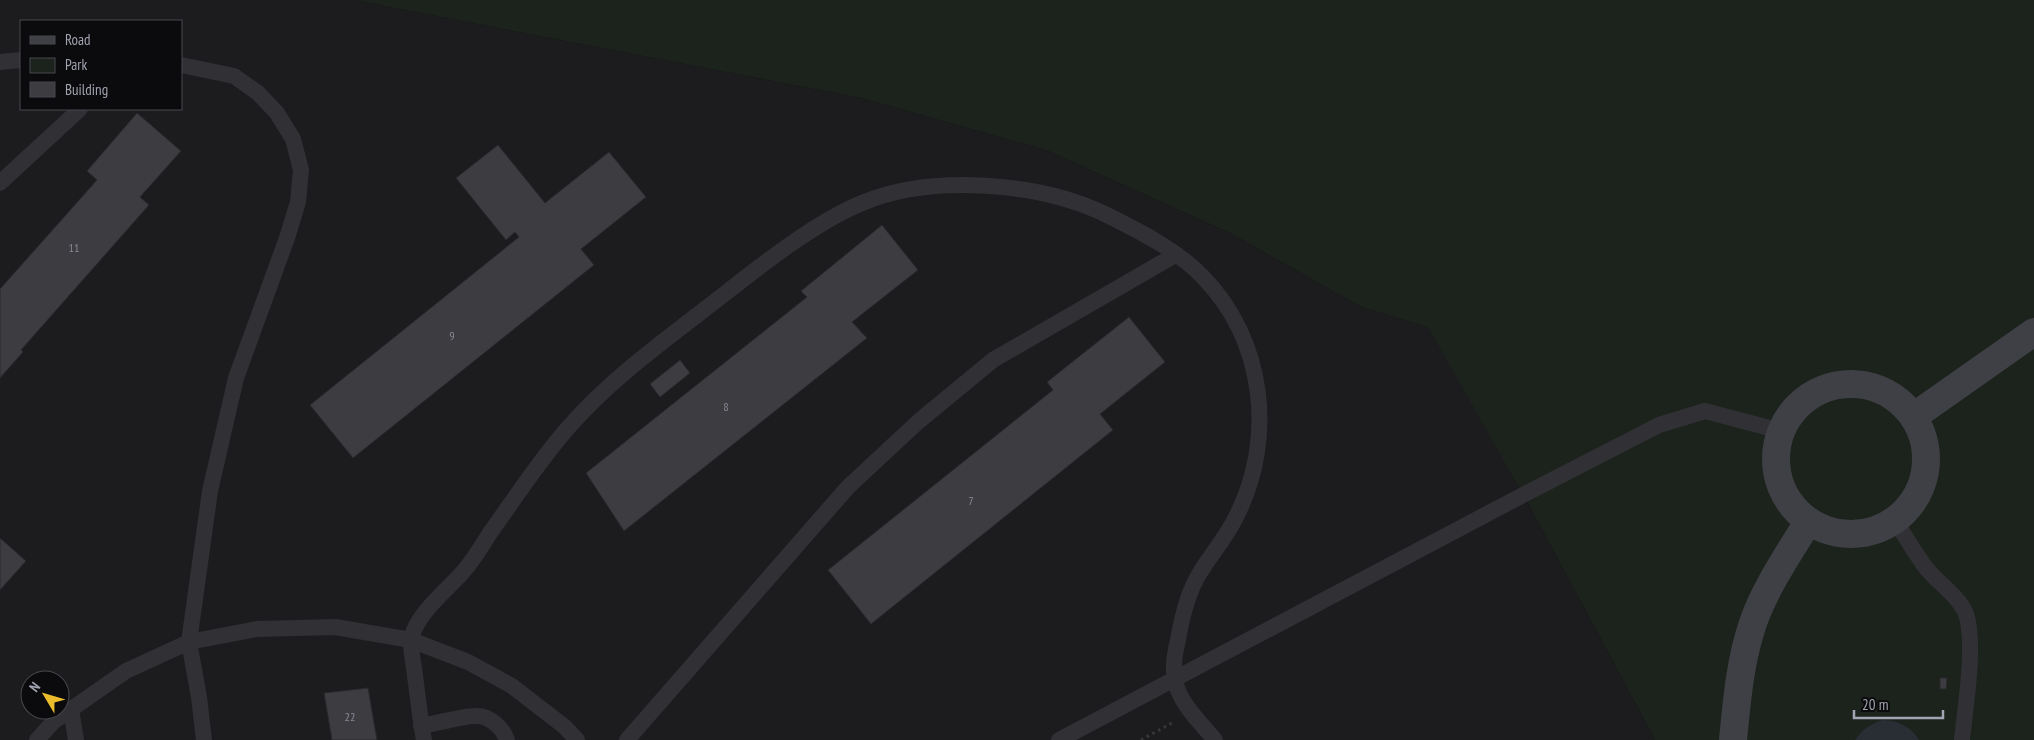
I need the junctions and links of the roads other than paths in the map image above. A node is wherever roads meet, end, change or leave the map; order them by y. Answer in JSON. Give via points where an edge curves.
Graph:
{"nodes":[{"id":1,"x":20,"y":60,"type":"edge"},
{"id":2,"x":0,"y":62,"type":"edge"},
{"id":3,"x":182,"y":65,"type":"edge"},
{"id":4,"x":79,"y":110,"type":"edge"},
{"id":5,"x":0,"y":183,"type":"edge"},
{"id":6,"x":1175,"y":254,"type":"junction"},
{"id":7,"x":2034,"y":332,"type":"edge"},
{"id":8,"x":1913,"y":417,"type":"junction"},
{"id":9,"x":1781,"y":431,"type":"junction"},
{"id":10,"x":1894,"y":520,"type":"junction"},
{"id":11,"x":1808,"y":522,"type":"junction"},
{"id":12,"x":410,"y":640,"type":"junction"},
{"id":13,"x":189,"y":642,"type":"junction"},
{"id":14,"x":1174,"y":680,"type":"junction"},
{"id":15,"x":71,"y":709,"type":"junction"},
{"id":16,"x":422,"y":733,"type":"edge"},
{"id":17,"x":37,"y":740,"type":"edge"},
{"id":18,"x":76,"y":740,"type":"edge"},
{"id":19,"x":204,"y":740,"type":"edge"},
{"id":20,"x":507,"y":740,"type":"edge"},
{"id":21,"x":577,"y":740,"type":"edge"},
{"id":22,"x":626,"y":740,"type":"edge"},
{"id":23,"x":1059,"y":740,"type":"edge"},
{"id":24,"x":1215,"y":740,"type":"edge"},
{"id":25,"x":1733,"y":740,"type":"edge"},
{"id":26,"x":1962,"y":740,"type":"edge"}],
"edges":[{"from":1,"to":2,"type":"lane"},
{"from":3,"to":13,"type":"lane","via":[[234,76],[258,93],[277,113],[292,139],[301,170],[298,202],[287,238],[236,378],[210,491]]},
{"from":4,"to":5,"type":"lane"},
{"from":6,"to":12,"type":"lane","via":[[1131,227],[1091,208],[1050,194],[961,186],[914,188],[863,202],[824,223],[752,272],[598,396],[546,456],[466,568],[418,622]]},
{"from":6,"to":14,"type":"lane","via":[[1202,276],[1239,329],[1258,391],[1260,429],[1258,458],[1250,487],[1235,521],[1198,575],[1188,599],[1174,659]]},
{"from":6,"to":22,"type":"lane","via":[[993,360],[919,420],[848,487]]},
{"from":7,"to":8,"type":"main road"},
{"from":8,"to":9,"type":"main road","via":[[1897,400],[1877,389],[1854,384],[1831,386],[1810,396],[1793,411]]},
{"from":8,"to":10,"type":"main road","via":[[1923,438],[1926,461],[1922,484],[1911,504]]},
{"from":9,"to":11,"type":"main road","via":[[1776,456],[1778,481],[1790,504]]},
{"from":9,"to":14,"type":"lane","via":[[1705,411],[1659,425]]},
{"from":10,"to":11,"type":"main road","via":[[1874,531],[1851,535],[1828,532]]},
{"from":10,"to":26,"type":"lane","via":[[1926,569],[1965,613],[1970,651]]},
{"from":11,"to":25,"type":"main road","via":[[1776,575],[1754,622],[1739,674]]},
{"from":12,"to":13,"type":"lane","via":[[335,627],[257,629]]},
{"from":12,"to":16,"type":"lane"},
{"from":12,"to":21,"type":"lane","via":[[468,662],[512,686]]},
{"from":13,"to":15,"type":"lane","via":[[126,671]]},
{"from":13,"to":19,"type":"lane"},
{"from":14,"to":23,"type":"lane"},
{"from":14,"to":24,"type":"lane","via":[[1181,697]]},
{"from":15,"to":17,"type":"lane","via":[[53,722]]},
{"from":15,"to":18,"type":"lane"},
{"from":16,"to":20,"type":"lane","via":[[477,716],[500,727]]}]}
